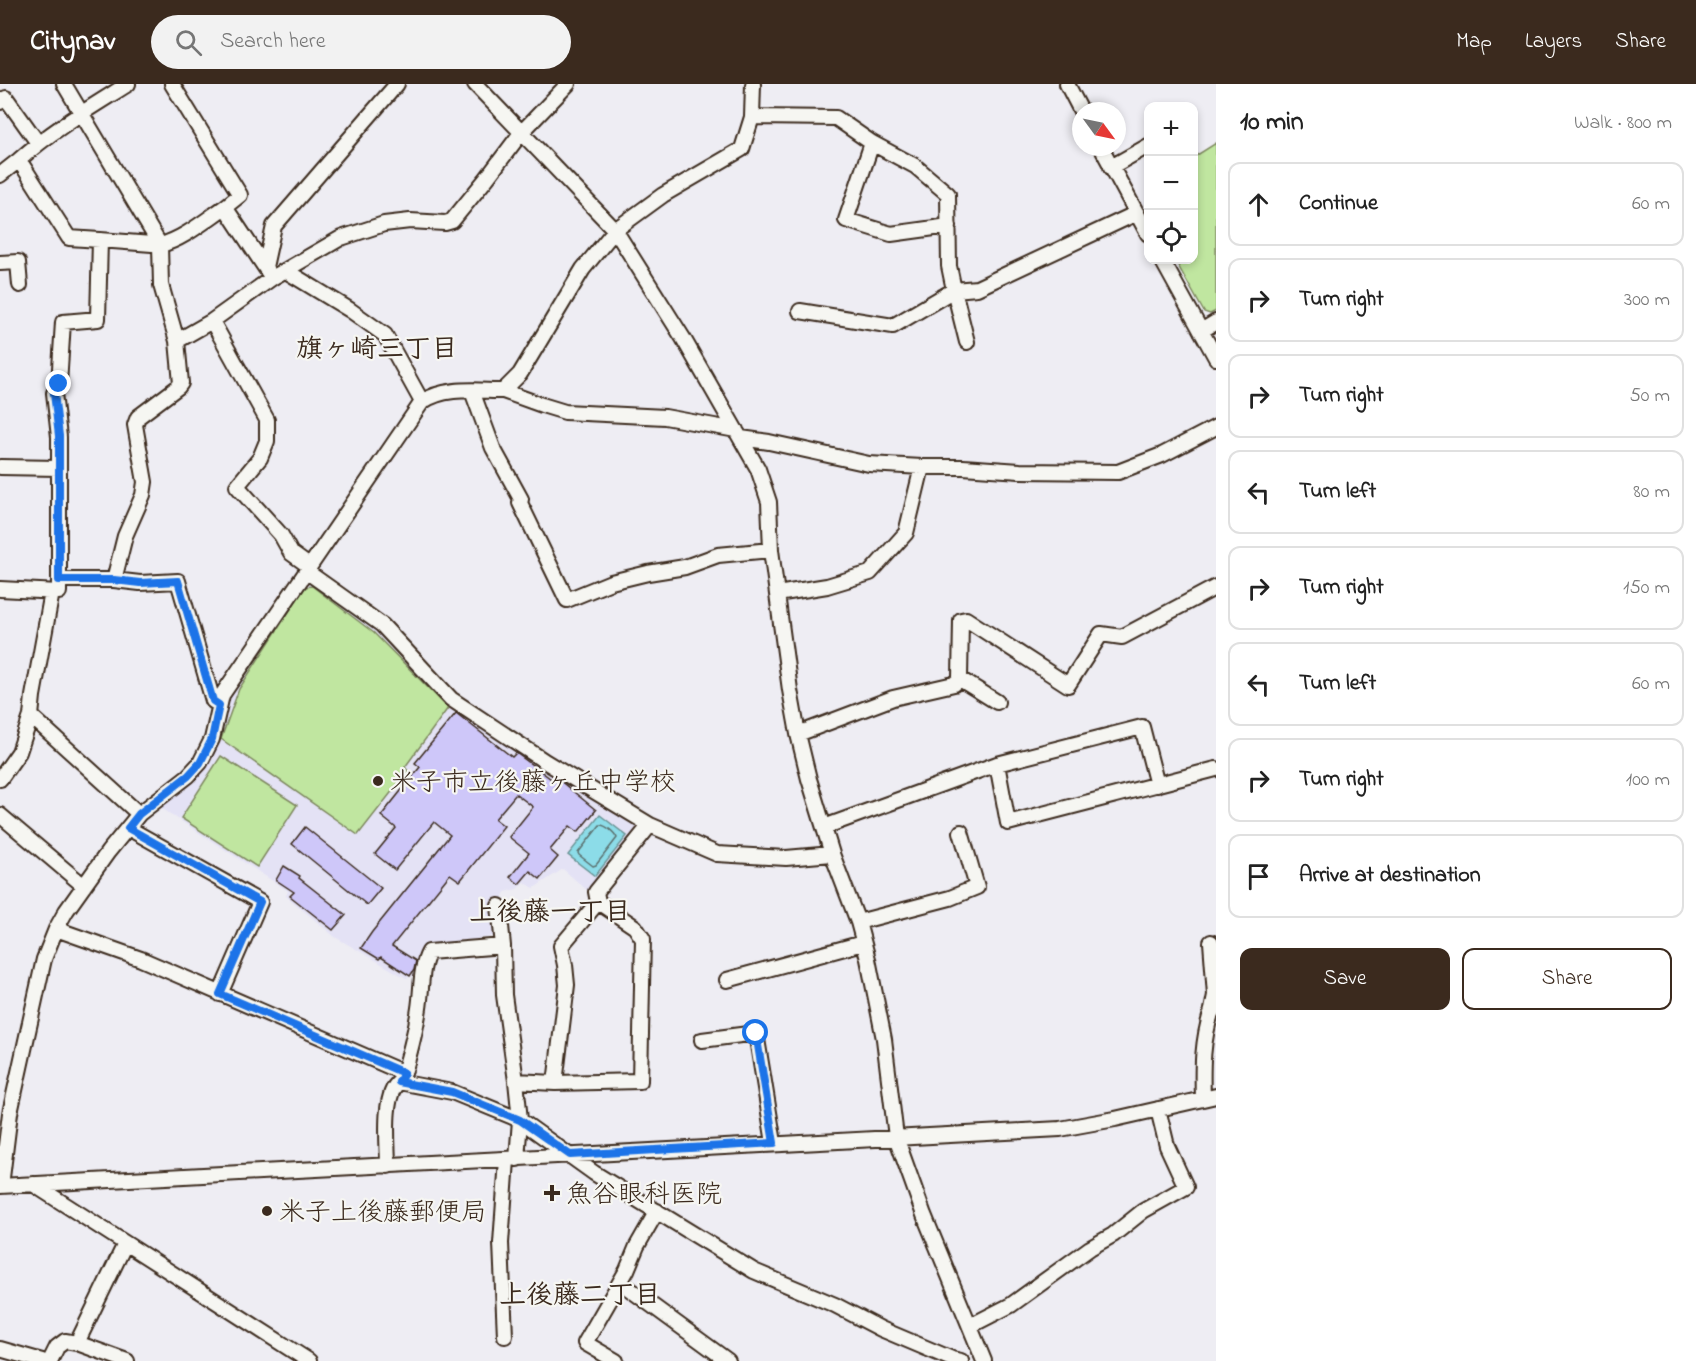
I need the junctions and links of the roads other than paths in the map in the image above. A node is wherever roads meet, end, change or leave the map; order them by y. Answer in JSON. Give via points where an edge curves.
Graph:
{"nodes":[{"id":1,"x":64,"y":84,"type":"edge"},
{"id":2,"x":128,"y":84,"type":"edge"},
{"id":3,"x":172,"y":84,"type":"edge"},
{"id":4,"x":398,"y":84,"type":"edge"},
{"id":5,"x":475,"y":84,"type":"edge"},
{"id":6,"x":568,"y":84,"type":"edge"},
{"id":7,"x":753,"y":84,"type":"edge"},
{"id":8,"x":1067,"y":84,"type":"edge"},
{"id":9,"x":0,"y":102,"type":"edge"},
{"id":10,"x":1076,"y":102,"type":"edge"},
{"id":11,"x":81,"y":114,"type":"junction"},
{"id":12,"x":752,"y":117,"type":"junction"},
{"id":13,"x":521,"y":133,"type":"junction"},
{"id":14,"x":38,"y":143,"type":"junction"},
{"id":15,"x":872,"y":143,"type":"junction"},
{"id":16,"x":1144,"y":149,"type":"edge"},
{"id":17,"x":1106,"y":156,"type":"edge"},
{"id":18,"x":19,"y":160,"type":"junction"},
{"id":19,"x":1112,"y":166,"type":"junction"},
{"id":20,"x":0,"y":175,"type":"edge"},
{"id":21,"x":225,"y":207,"type":"junction"},
{"id":22,"x":1137,"y":213,"type":"junction"},
{"id":23,"x":1144,"y":225,"type":"edge"},
{"id":24,"x":949,"y":226,"type":"junction"},
{"id":25,"x":615,"y":230,"type":"junction"},
{"id":26,"x":100,"y":240,"type":"junction"},
{"id":27,"x":158,"y":243,"type":"junction"},
{"id":28,"x":0,"y":263,"type":"edge"},
{"id":29,"x":1164,"y":264,"type":"edge"},
{"id":30,"x":285,"y":271,"type":"junction"},
{"id":31,"x":269,"y":273,"type":"junction"},
{"id":32,"x":20,"y":285,"type":"dead end"},
{"id":33,"x":954,"y":290,"type":"junction"},
{"id":34,"x":800,"y":310,"type":"dead end"},
{"id":35,"x":212,"y":321,"type":"junction"},
{"id":36,"x":1216,"y":322,"type":"edge"},
{"id":37,"x":1201,"y":330,"type":"junction"},
{"id":38,"x":177,"y":341,"type":"junction"},
{"id":39,"x":967,"y":342,"type":"dead end"},
{"id":40,"x":1216,"y":358,"type":"edge"},
{"id":41,"x":472,"y":391,"type":"junction"},
{"id":42,"x":503,"y":391,"type":"junction"},
{"id":43,"x":422,"y":402,"type":"junction"},
{"id":44,"x":1216,"y":427,"type":"edge"},
{"id":45,"x":739,"y":434,"type":"junction"},
{"id":46,"x":0,"y":467,"type":"edge"},
{"id":47,"x":922,"y":467,"type":"junction"},
{"id":48,"x":59,"y":468,"type":"junction"},
{"id":49,"x":771,"y":550,"type":"junction"},
{"id":50,"x":307,"y":568,"type":"junction"},
{"id":51,"x":59,"y":580,"type":"junction"},
{"id":52,"x":114,"y":580,"type":"junction"},
{"id":53,"x":1216,"y":587,"type":"edge"},
{"id":54,"x":0,"y":589,"type":"edge"},
{"id":55,"x":52,"y":592,"type":"junction"},
{"id":56,"x":777,"y":594,"type":"junction"},
{"id":57,"x":960,"y":680,"type":"junction"},
{"id":58,"x":997,"y":702,"type":"dead end"},
{"id":59,"x":219,"y":705,"type":"junction"},
{"id":60,"x":31,"y":716,"type":"junction"},
{"id":61,"x":798,"y":734,"type":"junction"},
{"id":62,"x":997,"y":764,"type":"junction"},
{"id":63,"x":1216,"y":770,"type":"edge"},
{"id":64,"x":0,"y":779,"type":"edge"},
{"id":65,"x":1156,"y":785,"type":"junction"},
{"id":66,"x":139,"y":814,"type":"junction"},
{"id":67,"x":0,"y":815,"type":"edge"},
{"id":68,"x":650,"y":825,"type":"junction"},
{"id":69,"x":824,"y":827,"type":"junction"},
{"id":70,"x":128,"y":828,"type":"junction"},
{"id":71,"x":961,"y":832,"type":"dead end"},
{"id":72,"x":832,"y":854,"type":"junction"},
{"id":73,"x":84,"y":885,"type":"junction"},
{"id":74,"x":598,"y":902,"type":"junction"},
{"id":75,"x":499,"y":906,"type":"dead end"},
{"id":76,"x":858,"y":922,"type":"junction"},
{"id":77,"x":56,"y":929,"type":"junction"},
{"id":78,"x":1210,"y":942,"type":"dead end"},
{"id":79,"x":864,"y":943,"type":"junction"},
{"id":80,"x":503,"y":946,"type":"junction"},
{"id":81,"x":727,"y":980,"type":"dead end"},
{"id":82,"x":220,"y":994,"type":"junction"},
{"id":83,"x":1214,"y":1009,"type":"edge"},
{"id":84,"x":702,"y":1040,"type":"dead end"},
{"id":85,"x":402,"y":1078,"type":"junction"},
{"id":86,"x":516,"y":1081,"type":"junction"},
{"id":87,"x":555,"y":1083,"type":"junction"},
{"id":88,"x":1209,"y":1098,"type":"edge"},
{"id":89,"x":1158,"y":1109,"type":"junction"},
{"id":90,"x":5,"y":1111,"type":"edge"},
{"id":91,"x":520,"y":1120,"type":"junction"},
{"id":92,"x":896,"y":1137,"type":"junction"},
{"id":93,"x":774,"y":1143,"type":"junction"},
{"id":94,"x":570,"y":1155,"type":"junction"},
{"id":95,"x":512,"y":1160,"type":"junction"},
{"id":96,"x":388,"y":1166,"type":"junction"},
{"id":97,"x":33,"y":1184,"type":"junction"},
{"id":98,"x":1,"y":1186,"type":"edge"},
{"id":99,"x":657,"y":1211,"type":"junction"},
{"id":100,"x":125,"y":1244,"type":"junction"},
{"id":101,"x":620,"y":1282,"type":"junction"},
{"id":102,"x":970,"y":1326,"type":"junction"},
{"id":103,"x":505,"y":1336,"type":"dead end"},
{"id":104,"x":77,"y":1343,"type":"junction"},
{"id":105,"x":0,"y":1348,"type":"edge"},
{"id":106,"x":42,"y":1361,"type":"edge"},
{"id":107,"x":50,"y":1361,"type":"edge"},
{"id":108,"x":127,"y":1361,"type":"edge"},
{"id":109,"x":309,"y":1361,"type":"edge"},
{"id":110,"x":616,"y":1361,"type":"edge"},
{"id":111,"x":728,"y":1361,"type":"edge"},
{"id":112,"x":961,"y":1361,"type":"edge"},
{"id":113,"x":984,"y":1361,"type":"edge"}],
"edges":[{"from":1,"to":11,"type":"street"},
{"from":2,"to":11,"type":"street"},
{"from":3,"to":21,"type":"street","via":[[240,195]]},
{"from":4,"to":31,"type":"street","via":[[274,226]]},
{"from":5,"to":13,"type":"street"},
{"from":6,"to":13,"type":"street"},
{"from":7,"to":12,"type":"street"},
{"from":8,"to":10,"type":"street"},
{"from":9,"to":14,"type":"street","via":[[6,98]]},
{"from":11,"to":14,"type":"street"},
{"from":11,"to":27,"type":"street"},
{"from":12,"to":15,"type":"street","via":[[836,118]]},
{"from":12,"to":25,"type":"street","via":[[742,149],[663,195]]},
{"from":13,"to":25,"type":"street"},
{"from":13,"to":30,"type":"street","via":[[452,221],[384,224],[341,238]]},
{"from":14,"to":18,"type":"street"},
{"from":15,"to":24,"type":"street","via":[[915,166],[948,194]]},
{"from":15,"to":24,"type":"street","via":[[846,220],[891,234]]},
{"from":16,"to":19,"type":"street"},
{"from":17,"to":19,"type":"street"},
{"from":18,"to":20,"type":"street"},
{"from":18,"to":26,"type":"street","via":[[69,238]]},
{"from":19,"to":22,"type":"street"},
{"from":21,"to":27,"type":"street","via":[[166,244]]},
{"from":21,"to":31,"type":"street"},
{"from":22,"to":23,"type":"street"},
{"from":22,"to":33,"type":"street","via":[[977,288]]},
{"from":24,"to":33,"type":"street","via":[[949,266]]},
{"from":25,"to":42,"type":"street","via":[[583,269],[520,374]]},
{"from":25,"to":45,"type":"street"},
{"from":26,"to":27,"type":"street"},
{"from":26,"to":48,"type":"street","via":[[98,319],[63,322],[59,384],[54,393]]},
{"from":27,"to":38,"type":"street","via":[[161,285]]},
{"from":28,"to":32,"type":"street","via":[[18,262]]},
{"from":29,"to":37,"type":"street"},
{"from":30,"to":31,"type":"street"},
{"from":30,"to":43,"type":"street","via":[[385,335]]},
{"from":31,"to":35,"type":"street"},
{"from":33,"to":34,"type":"street","via":[[893,326]]},
{"from":33,"to":39,"type":"street"},
{"from":35,"to":38,"type":"street"},
{"from":35,"to":50,"type":"street","via":[[267,420],[267,441],[260,458],[237,486]]},
{"from":36,"to":37,"type":"street"},
{"from":37,"to":40,"type":"street"},
{"from":38,"to":52,"type":"street","via":[[181,383],[138,417],[135,425],[144,495],[125,536]]},
{"from":41,"to":42,"type":"street"},
{"from":41,"to":43,"type":"street","via":[[433,394]]},
{"from":41,"to":49,"type":"street","via":[[493,448],[521,498],[567,600],[611,582],[685,567],[718,555]]},
{"from":42,"to":45,"type":"street","via":[[565,412],[665,417]]},
{"from":43,"to":50,"type":"street"},
{"from":44,"to":47,"type":"street","via":[[1118,472]]},
{"from":45,"to":47,"type":"street","via":[[869,464]]},
{"from":45,"to":49,"type":"street","via":[[758,469],[769,502]]},
{"from":46,"to":48,"type":"street"},
{"from":47,"to":56,"type":"street","via":[[906,533],[870,573],[827,586]]},
{"from":48,"to":51,"type":"street"},
{"from":49,"to":56,"type":"street"},
{"from":50,"to":59,"type":"street"},
{"from":50,"to":68,"type":"street","via":[[382,625],[451,699]]},
{"from":51,"to":52,"type":"street"},
{"from":51,"to":55,"type":"street","via":[[59,592]]},
{"from":52,"to":59,"type":"street","via":[[178,581],[213,701]]},
{"from":53,"to":57,"type":"street","via":[[1122,637],[1101,634],[1068,685],[966,619],[961,620]]},
{"from":54,"to":55,"type":"street"},
{"from":55,"to":60,"type":"street"},
{"from":56,"to":61,"type":"street"},
{"from":57,"to":58,"type":"street"},
{"from":57,"to":61,"type":"street","via":[[893,698]]},
{"from":59,"to":66,"type":"street","via":[[212,739],[200,763]]},
{"from":60,"to":64,"type":"street","via":[[19,752]]},
{"from":60,"to":66,"type":"street"},
{"from":61,"to":69,"type":"street"},
{"from":62,"to":65,"type":"street","via":[[1142,727]]},
{"from":62,"to":65,"type":"street","via":[[1008,823]]},
{"from":62,"to":69,"type":"street"},
{"from":63,"to":65,"type":"street"},
{"from":66,"to":70,"type":"street"},
{"from":67,"to":73,"type":"street"},
{"from":68,"to":72,"type":"street","via":[[717,854],[786,858]]},
{"from":68,"to":74,"type":"street","via":[[596,892]]},
{"from":69,"to":72,"type":"street"},
{"from":70,"to":73,"type":"street"},
{"from":70,"to":82,"type":"street","via":[[260,902]]},
{"from":71,"to":76,"type":"street","via":[[977,887]]},
{"from":72,"to":76,"type":"street"},
{"from":73,"to":77,"type":"street"},
{"from":74,"to":87,"type":"street","via":[[561,946],[567,985]]},
{"from":74,"to":87,"type":"street","via":[[635,927],[643,939],[640,1081]]},
{"from":75,"to":80,"type":"street"},
{"from":76,"to":79,"type":"street"},
{"from":77,"to":82,"type":"street","via":[[141,959]]},
{"from":77,"to":90,"type":"street"},
{"from":78,"to":83,"type":"street"},
{"from":79,"to":81,"type":"street"},
{"from":79,"to":92,"type":"street","via":[[884,1039]]},
{"from":80,"to":85,"type":"street","via":[[429,952],[424,960],[419,1008]]},
{"from":80,"to":86,"type":"street","via":[[504,995]]},
{"from":82,"to":85,"type":"street"},
{"from":83,"to":88,"type":"street","via":[[1206,1029],[1202,1059]]},
{"from":84,"to":93,"type":"street","via":[[756,1033]]},
{"from":85,"to":91,"type":"street","via":[[452,1092]]},
{"from":85,"to":96,"type":"street","via":[[394,1086],[388,1103]]},
{"from":86,"to":87,"type":"street"},
{"from":86,"to":91,"type":"street"},
{"from":88,"to":89,"type":"street"},
{"from":89,"to":92,"type":"street","via":[[1060,1129]]},
{"from":89,"to":102,"type":"street","via":[[1167,1146],[1186,1187],[1143,1211],[1011,1305]]},
{"from":90,"to":98,"type":"street"},
{"from":91,"to":94,"type":"street"},
{"from":91,"to":95,"type":"street"},
{"from":92,"to":93,"type":"street"},
{"from":92,"to":102,"type":"street"},
{"from":93,"to":94,"type":"street"},
{"from":94,"to":95,"type":"street"},
{"from":94,"to":99,"type":"street"},
{"from":95,"to":96,"type":"street"},
{"from":95,"to":103,"type":"street","via":[[501,1244]]},
{"from":96,"to":97,"type":"street"},
{"from":97,"to":98,"type":"street"},
{"from":97,"to":100,"type":"street"},
{"from":99,"to":101,"type":"street"},
{"from":99,"to":112,"type":"street","via":[[754,1271]]},
{"from":100,"to":104,"type":"street"},
{"from":100,"to":109,"type":"street"},
{"from":101,"to":110,"type":"street","via":[[585,1343]]},
{"from":101,"to":111,"type":"street"},
{"from":102,"to":113,"type":"street"},
{"from":104,"to":107,"type":"street","via":[[65,1341]]},
{"from":104,"to":108,"type":"street"},
{"from":105,"to":106,"type":"street"}]}
